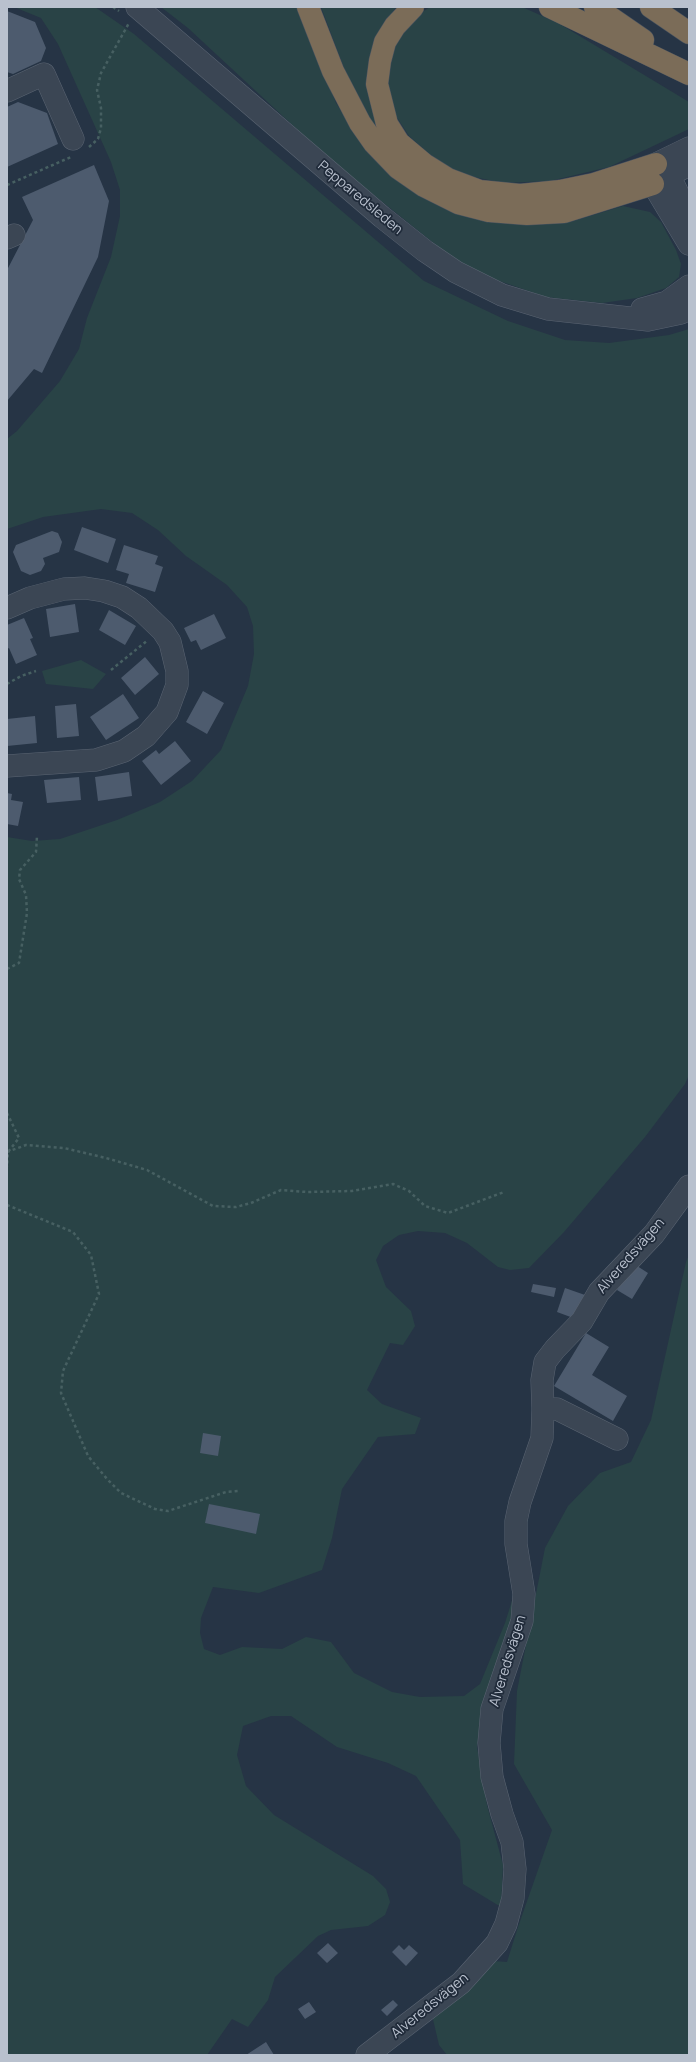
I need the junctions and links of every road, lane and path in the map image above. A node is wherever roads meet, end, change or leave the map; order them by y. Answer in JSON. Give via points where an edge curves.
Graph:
{"nodes":[{"id":1,"x":137,"y":7,"type":"edge"},
{"id":2,"x":308,"y":7,"type":"edge"},
{"id":3,"x":413,"y":7,"type":"edge"},
{"id":4,"x":550,"y":7,"type":"edge"},
{"id":5,"x":594,"y":7,"type":"edge"},
{"id":6,"x":651,"y":7,"type":"edge"},
{"id":7,"x":689,"y":33,"type":"edge"},
{"id":8,"x":689,"y":70,"type":"edge"},
{"id":9,"x":689,"y":74,"type":"edge"},
{"id":10,"x":7,"y":91,"type":"edge"},
{"id":11,"x":73,"y":139,"type":"dead end"},
{"id":12,"x":689,"y":148,"type":"edge"},
{"id":13,"x":689,"y":165,"type":"edge"},
{"id":14,"x":659,"y":174,"type":"junction"},
{"id":15,"x":689,"y":216,"type":"edge"},
{"id":16,"x":689,"y":244,"type":"edge"},
{"id":17,"x":689,"y":286,"type":"edge"},
{"id":18,"x":689,"y":309,"type":"edge"},
{"id":19,"x":619,"y":317,"type":"junction"},
{"id":20,"x":7,"y":608,"type":"edge"},
{"id":21,"x":161,"y":628,"type":"junction"},
{"id":22,"x":111,"y":670,"type":"dead end"},
{"id":23,"x":36,"y":671,"type":"dead end"},
{"id":24,"x":7,"y":684,"type":"edge"},
{"id":25,"x":7,"y":766,"type":"edge"},
{"id":26,"x":37,"y":836,"type":"dead end"},
{"id":27,"x":7,"y":969,"type":"edge"},
{"id":28,"x":7,"y":1113,"type":"edge"},
{"id":29,"x":7,"y":1152,"type":"edge"},
{"id":30,"x":7,"y":1167,"type":"edge"},
{"id":31,"x":689,"y":1186,"type":"edge"},
{"id":32,"x":504,"y":1192,"type":"dead end"},
{"id":33,"x":7,"y":1205,"type":"edge"},
{"id":34,"x":543,"y":1409,"type":"junction"},
{"id":35,"x":617,"y":1439,"type":"dead end"},
{"id":36,"x":239,"y":1491,"type":"dead end"},
{"id":37,"x":367,"y":2055,"type":"edge"}],
"edges":[{"from":1,"to":19,"type":"street","name":"Pepparedsleden","via":[[382,217],[456,272],[521,303],[548,309]]},
{"from":2,"to":14,"type":"highway","via":[[333,71],[360,123],[374,142],[398,168],[458,203],[527,214],[564,212]]},
{"from":3,"to":14,"type":"highway","via":[[395,26],[385,42],[377,84],[387,124],[399,143],[424,164],[448,179],[480,191],[520,195],[560,191]]},
{"from":4,"to":9,"type":"highway"},
{"from":5,"to":8,"type":"highway"},
{"from":6,"to":7,"type":"highway"},
{"from":10,"to":11,"type":"street","via":[[44,74]]},
{"from":12,"to":14,"type":"street"},
{"from":13,"to":14,"type":"street"},
{"from":14,"to":15,"type":"street"},
{"from":14,"to":16,"type":"street"},
{"from":17,"to":19,"type":"street","name":"Pepparedsleden","via":[[667,302]]},
{"from":18,"to":19,"type":"street","name":"Pepparedsleden","via":[[648,320]]},
{"from":20,"to":21,"type":"street","via":[[49,592],[85,588],[104,591],[122,598],[139,608]]},
{"from":21,"to":22,"type":"path"},
{"from":21,"to":25,"type":"street","via":[[170,642],[175,657],[177,685],[166,712],[146,736],[124,751],[96,760]]},
{"from":23,"to":24,"type":"path"},
{"from":26,"to":27,"type":"path","via":[[36,852],[20,870],[19,879],[26,895],[27,913],[19,963]]},
{"from":28,"to":29,"type":"path","via":[[19,1138]]},
{"from":29,"to":30,"type":"path"},
{"from":29,"to":32,"type":"path","via":[[26,1145],[64,1148],[106,1158],[147,1170],[213,1206],[236,1207],[280,1190],[352,1191],[393,1184],[409,1192],[425,1206],[448,1213]]},
{"from":31,"to":34,"type":"street","name":"Alveredsvägen","via":[[654,1234],[599,1292],[582,1321],[545,1362],[542,1380]]},
{"from":33,"to":36,"type":"path","via":[[73,1232],[91,1255],[99,1294],[62,1371],[61,1393],[88,1456],[107,1480],[121,1493],[155,1509],[168,1511],[226,1492]]},
{"from":34,"to":35,"type":"street","via":[[557,1409]]},
{"from":34,"to":37,"type":"street","name":"Alveredsvägen","via":[[542,1438],[516,1521],[516,1544],[524,1594],[522,1621],[492,1709],[489,1742],[492,1777],[512,1842],[515,1869],[513,1898],[506,1924],[497,1943],[461,1983]]}]}
